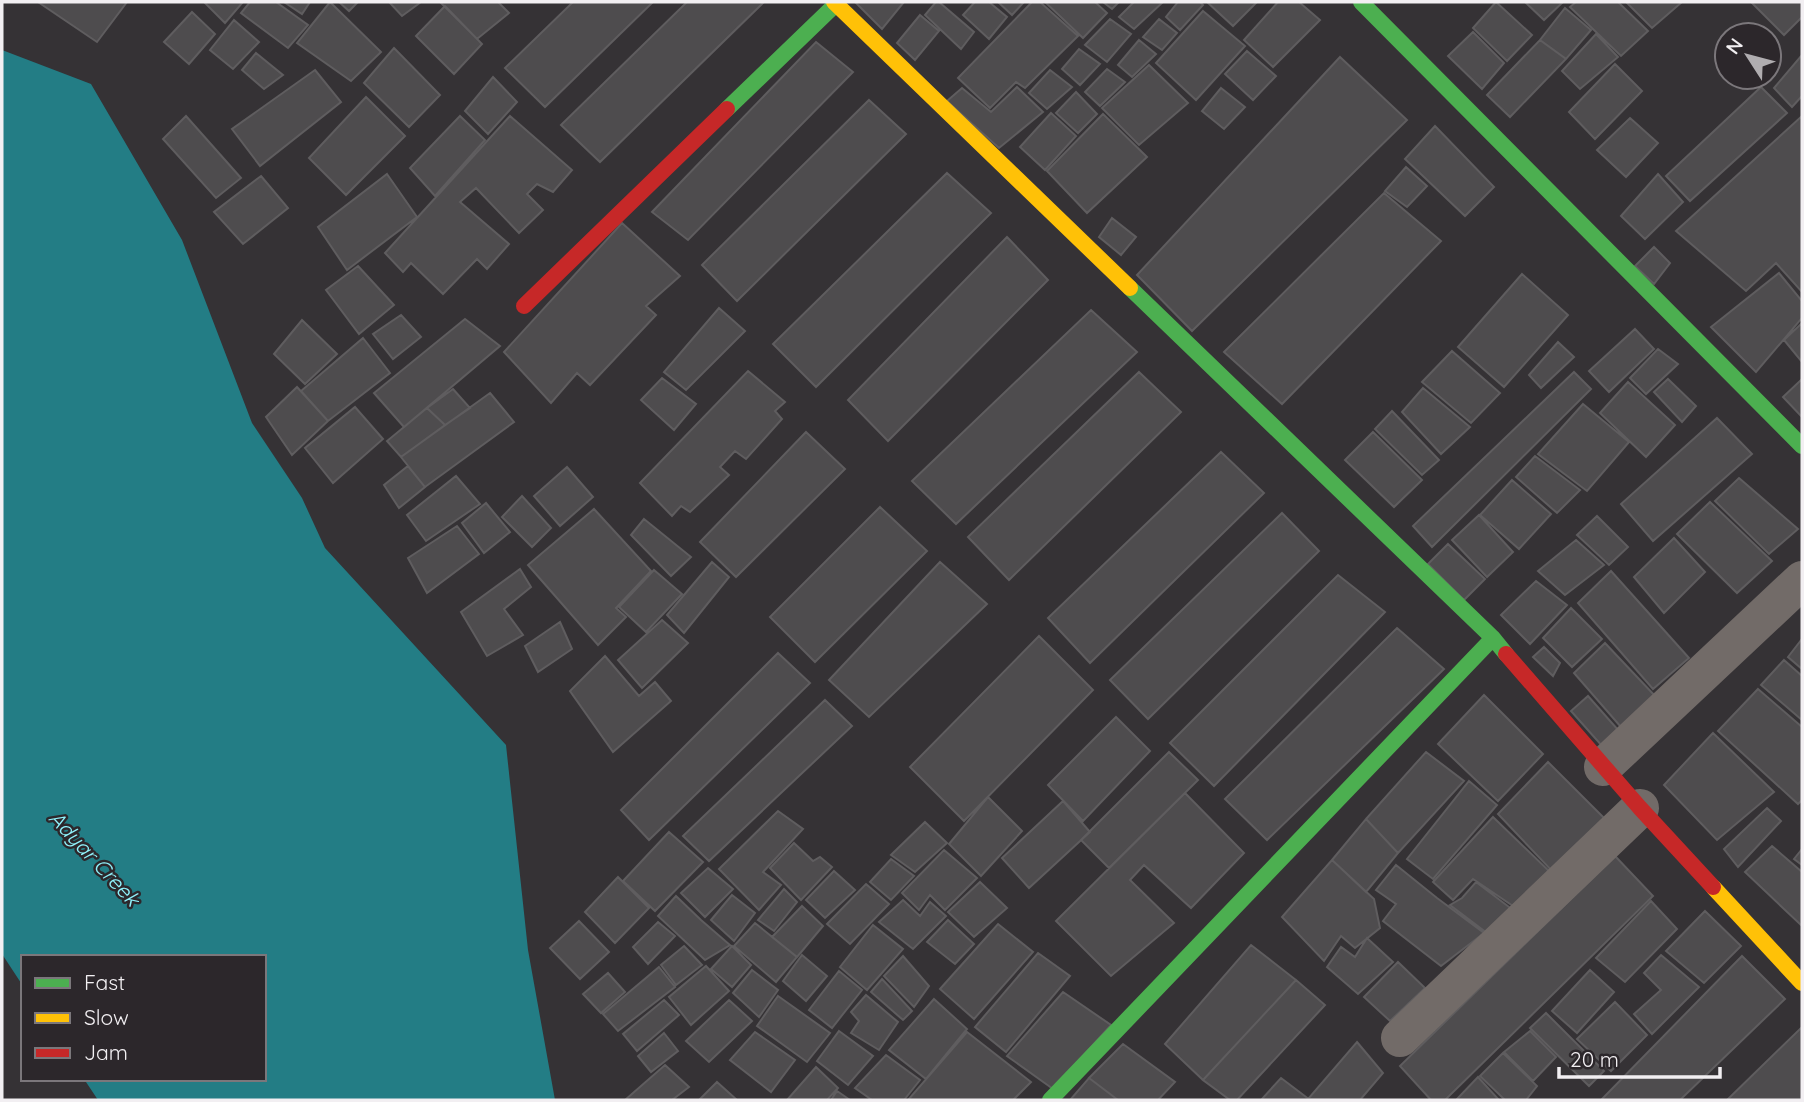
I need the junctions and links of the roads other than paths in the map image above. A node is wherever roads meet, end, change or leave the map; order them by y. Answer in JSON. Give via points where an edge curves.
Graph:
{"nodes":[{"id":1,"x":1361,"y":2,"type":"edge"},
{"id":2,"x":835,"y":3,"type":"edge"},
{"id":3,"x":524,"y":306,"type":"dead end"},
{"id":4,"x":1802,"y":446,"type":"edge"},
{"id":5,"x":1802,"y":580,"type":"edge"},
{"id":6,"x":1493,"y":638,"type":"junction"},
{"id":7,"x":1604,"y":766,"type":"junction"},
{"id":8,"x":1640,"y":808,"type":"junction"},
{"id":9,"x":1800,"y":975,"type":"edge"},
{"id":10,"x":1400,"y":1038,"type":"dead end"},
{"id":11,"x":1050,"y":1100,"type":"edge"}],
"edges":[{"from":1,"to":4,"type":"street"},
{"from":2,"to":3,"type":"street"},
{"from":2,"to":6,"type":"street"},
{"from":5,"to":7,"type":"street"},
{"from":6,"to":7,"type":"street"},
{"from":6,"to":11,"type":"street"},
{"from":7,"to":8,"type":"street"},
{"from":8,"to":9,"type":"street"},
{"from":8,"to":10,"type":"street"}]}
